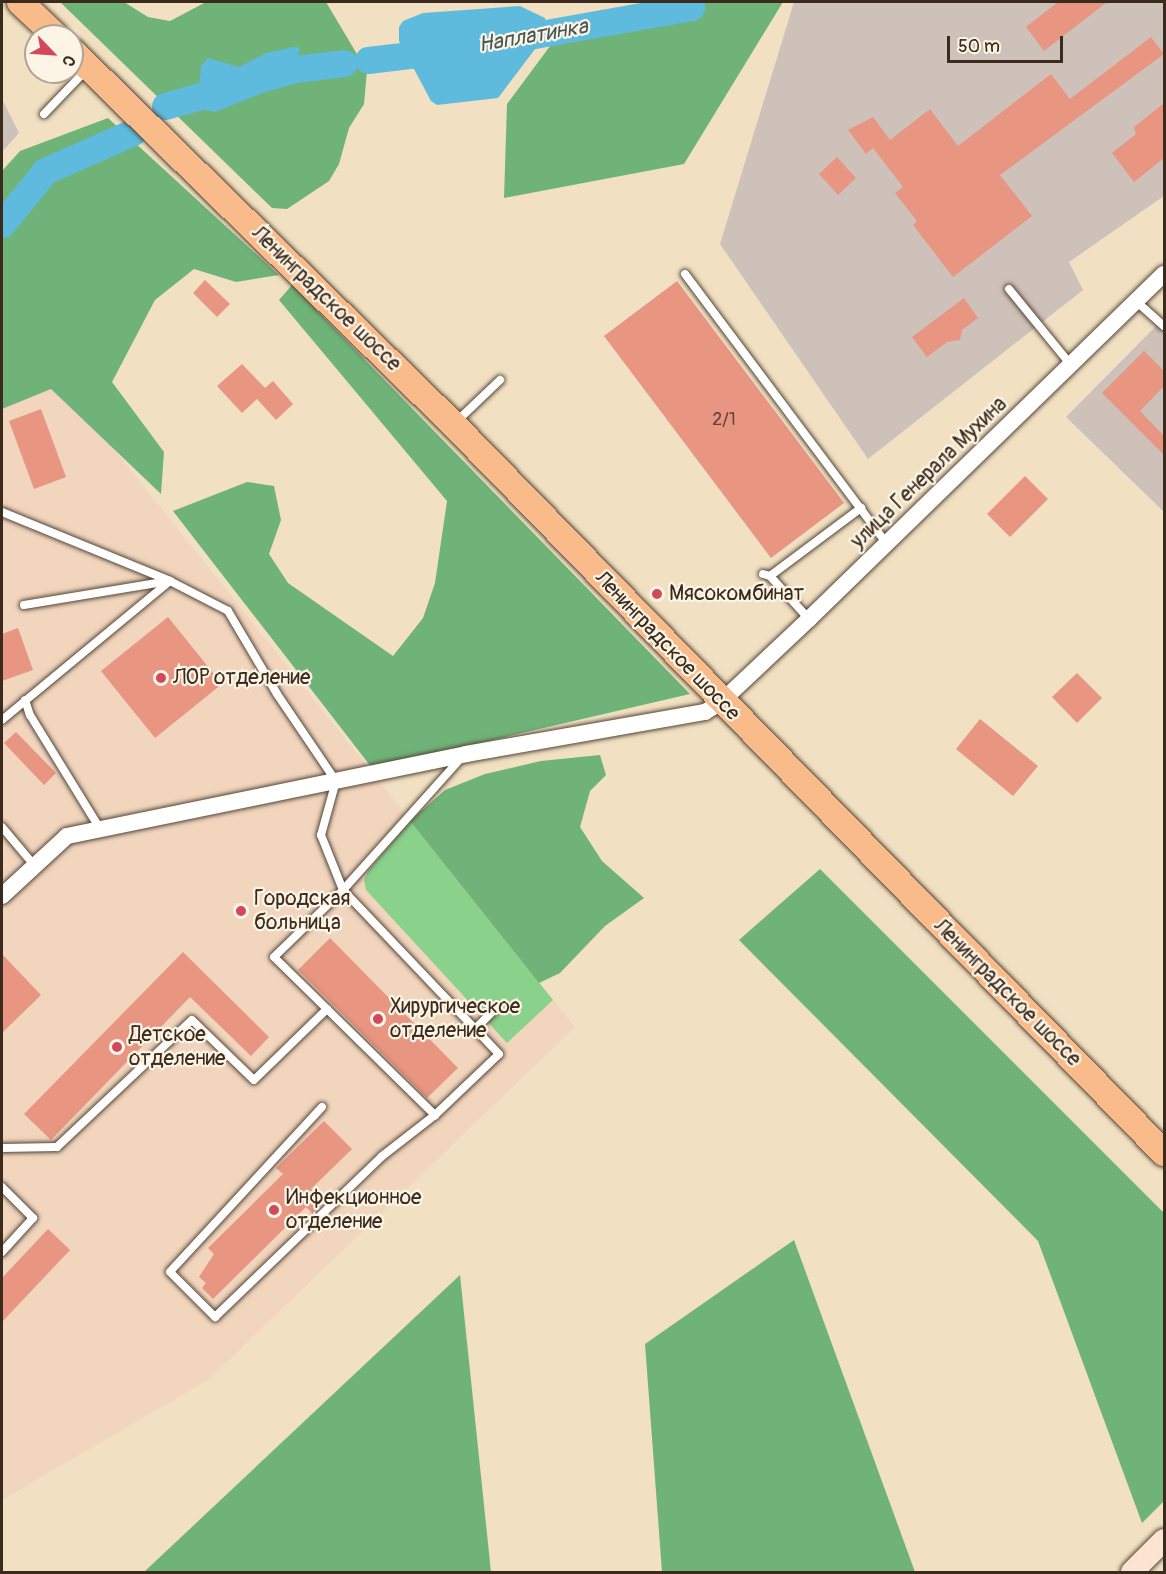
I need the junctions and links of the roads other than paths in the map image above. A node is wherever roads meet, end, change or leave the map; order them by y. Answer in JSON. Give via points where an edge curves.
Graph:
{"nodes":[{"id":1,"x":20,"y":2,"type":"edge"},
{"id":2,"x":43,"y":24,"type":"edge"},
{"id":3,"x":84,"y":63,"type":"edge"},
{"id":4,"x":64,"y":84,"type":"edge"},
{"id":5,"x":44,"y":114,"type":"dead end"},
{"id":6,"x":685,"y":274,"type":"dead end"},
{"id":7,"x":1164,"y":274,"type":"edge"},
{"id":8,"x":1009,"y":289,"type":"dead end"},
{"id":9,"x":1137,"y":302,"type":"junction"},
{"id":10,"x":1164,"y":326,"type":"edge"},
{"id":11,"x":1072,"y":367,"type":"junction"},
{"id":12,"x":500,"y":380,"type":"dead end"},
{"id":13,"x":454,"y":425,"type":"junction"},
{"id":14,"x":861,"y":508,"type":"junction"},
{"id":15,"x":2,"y":512,"type":"edge"},
{"id":16,"x":886,"y":544,"type":"junction"},
{"id":17,"x":170,"y":581,"type":"junction"},
{"id":18,"x":24,"y":605,"type":"dead end"},
{"id":19,"x":809,"y":619,"type":"junction"},
{"id":20,"x":25,"y":700,"type":"junction"},
{"id":21,"x":721,"y":702,"type":"junction"},
{"id":22,"x":2,"y":720,"type":"edge"},
{"id":23,"x":466,"y":754,"type":"junction"},
{"id":24,"x":336,"y":781,"type":"junction"},
{"id":25,"x":2,"y":827,"type":"edge"},
{"id":26,"x":100,"y":829,"type":"junction"},
{"id":27,"x":34,"y":865,"type":"junction"},
{"id":28,"x":343,"y":890,"type":"junction"},
{"id":29,"x":2,"y":896,"type":"edge"},
{"id":30,"x":327,"y":1009,"type":"junction"},
{"id":31,"x":494,"y":1010,"type":"dead end"},
{"id":32,"x":475,"y":1029,"type":"junction"},
{"id":33,"x":322,"y":1107,"type":"dead end"},
{"id":34,"x":435,"y":1115,"type":"junction"},
{"id":35,"x":2,"y":1148,"type":"edge"},
{"id":36,"x":1164,"y":1153,"type":"edge"},
{"id":37,"x":2,"y":1187,"type":"edge"},
{"id":38,"x":2,"y":1252,"type":"edge"},
{"id":39,"x":1164,"y":1540,"type":"edge"},
{"id":40,"x":1132,"y":1572,"type":"edge"}],
"edges":[{"from":1,"to":2,"type":"main road"},
{"from":3,"to":13,"type":"main road","name":"Ленинградское шоссе"},
{"from":4,"to":5,"type":"lane"},
{"from":6,"to":14,"type":"lane"},
{"from":7,"to":9,"type":"street","name":"улица Генерала Мухина"},
{"from":8,"to":11,"type":"lane"},
{"from":9,"to":10,"type":"lane"},
{"from":9,"to":11,"type":"street","name":"улица Генерала Мухина"},
{"from":11,"to":16,"type":"street","name":"улица Генерала Мухина"},
{"from":12,"to":13,"type":"lane"},
{"from":13,"to":21,"type":"main road","name":"Ленинградское шоссе"},
{"from":14,"to":16,"type":"lane"},
{"from":14,"to":19,"type":"lane","via":[[767,575]]},
{"from":15,"to":17,"type":"lane"},
{"from":16,"to":19,"type":"street","name":"улица Генерала Мухина"},
{"from":17,"to":18,"type":"lane"},
{"from":17,"to":20,"type":"lane"},
{"from":17,"to":24,"type":"lane","via":[[228,611],[277,694]]},
{"from":19,"to":21,"type":"street","name":"улица Генерала Мухина"},
{"from":20,"to":22,"type":"lane"},
{"from":20,"to":26,"type":"lane","via":[[30,715]]},
{"from":21,"to":23,"type":"street","name":"улица Генерала Мухина","via":[[705,712]]},
{"from":21,"to":36,"type":"main road","name":"Ленинградское шоссе"},
{"from":23,"to":24,"type":"street","name":"улица Генерала Мухина"},
{"from":23,"to":28,"type":"lane","via":[[442,776]]},
{"from":24,"to":26,"type":"street","name":"улица Генерала Мухина"},
{"from":24,"to":28,"type":"lane","via":[[321,835]]},
{"from":25,"to":27,"type":"lane"},
{"from":26,"to":27,"type":"street","name":"улица Генерала Мухина","via":[[67,836]]},
{"from":27,"to":29,"type":"street","name":"улица Генерала Мухина"},
{"from":28,"to":30,"type":"lane","via":[[274,957]]},
{"from":28,"to":32,"type":"lane"},
{"from":30,"to":34,"type":"lane"},
{"from":30,"to":35,"type":"lane","via":[[254,1080],[192,1020],[57,1147]]},
{"from":31,"to":32,"type":"lane"},
{"from":32,"to":34,"type":"lane","via":[[499,1054]]},
{"from":33,"to":34,"type":"lane","via":[[170,1272],[215,1317],[381,1157]]},
{"from":37,"to":38,"type":"lane","via":[[33,1218]]},
{"from":39,"to":40,"type":"street"}]}
